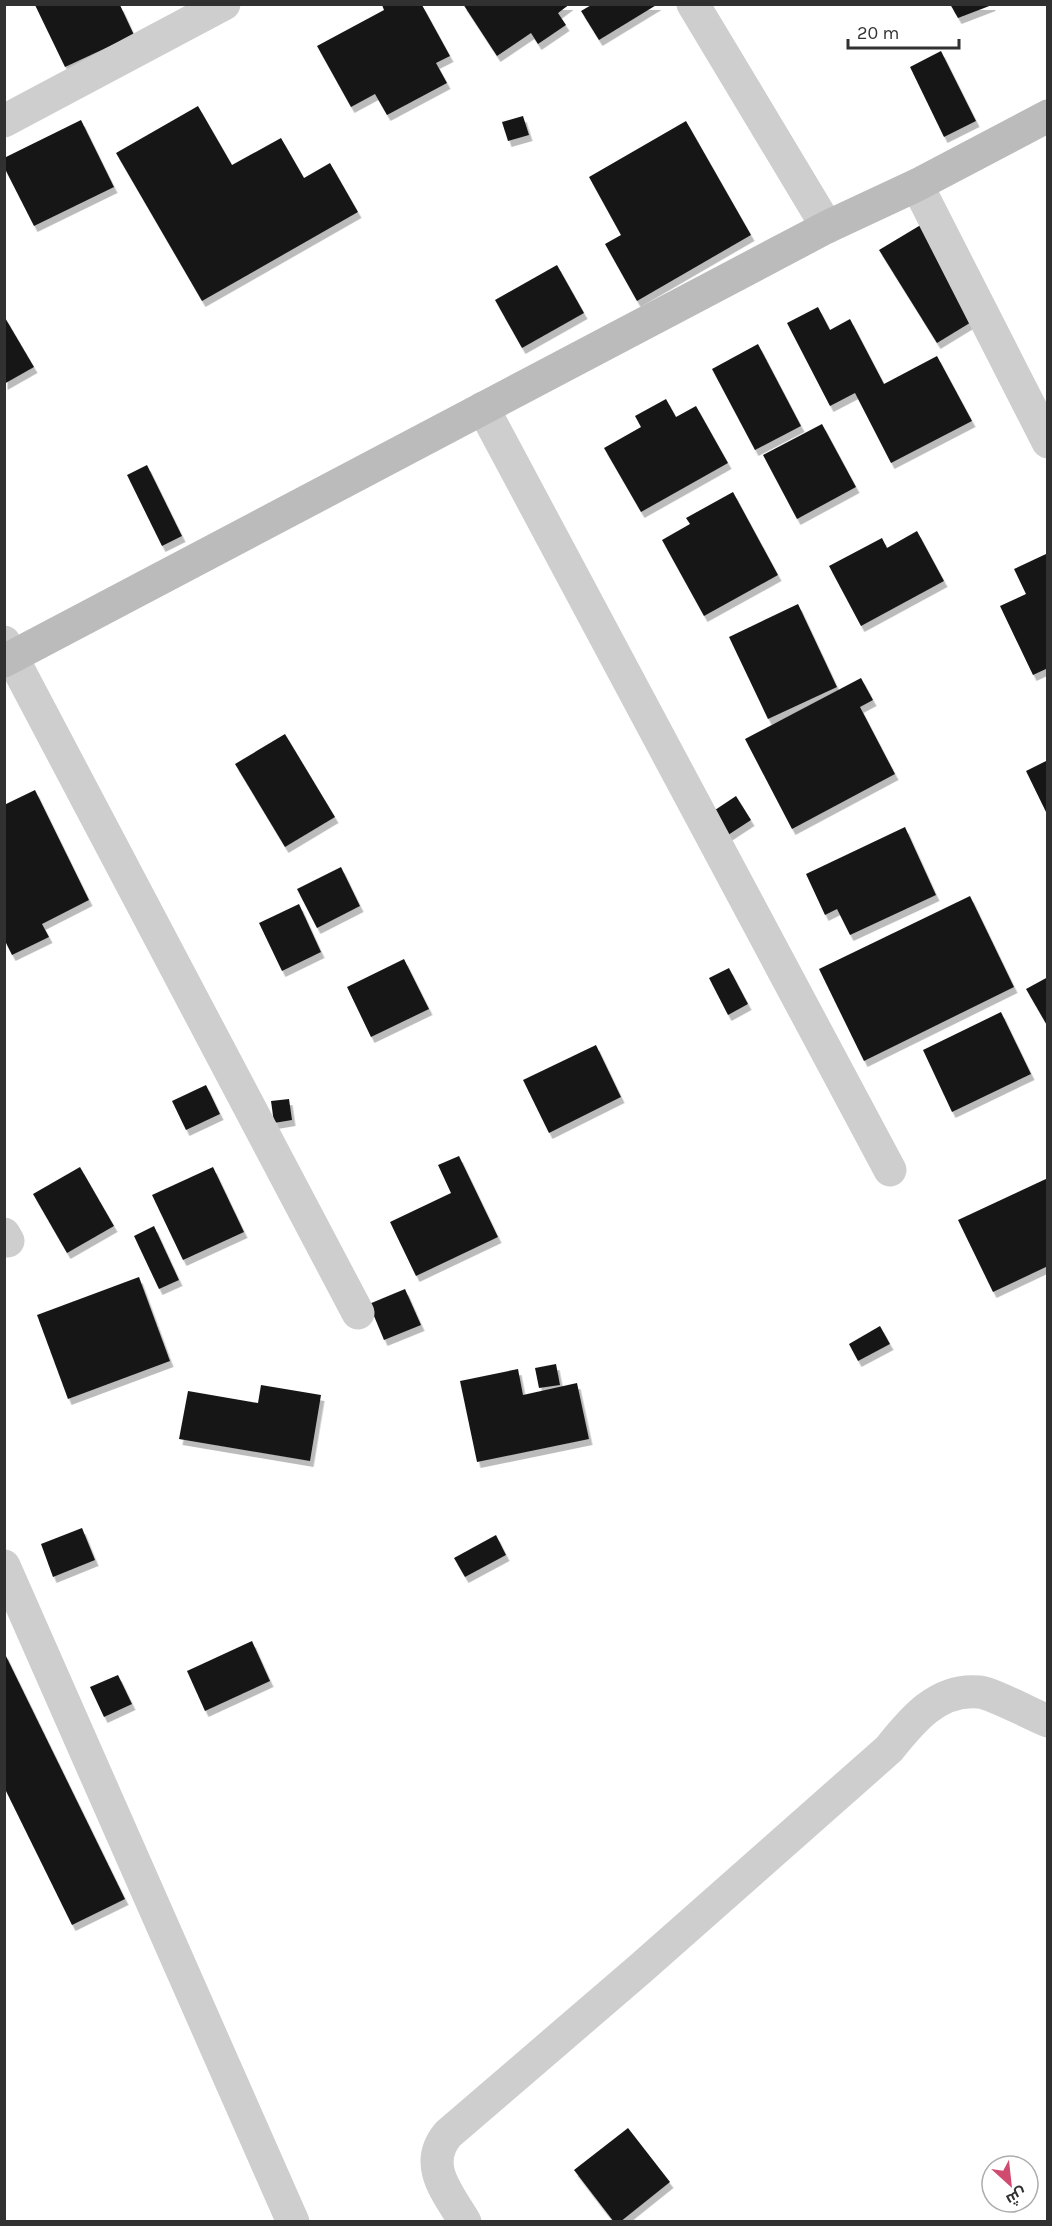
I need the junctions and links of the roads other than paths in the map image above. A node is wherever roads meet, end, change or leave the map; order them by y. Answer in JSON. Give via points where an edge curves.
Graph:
{"nodes":[{"id":1,"x":224,"y":4,"type":"edge"},
{"id":2,"x":693,"y":4,"type":"edge"},
{"id":3,"x":1047,"y":116,"type":"edge"},
{"id":4,"x":4,"y":121,"type":"edge"},
{"id":5,"x":917,"y":185,"type":"junction"},
{"id":6,"x":827,"y":227,"type":"junction"},
{"id":7,"x":483,"y":408,"type":"junction"},
{"id":8,"x":1047,"y":442,"type":"edge"},
{"id":9,"x":7,"y":654,"type":"edge"},
{"id":10,"x":890,"y":1170,"type":"dead end"},
{"id":11,"x":358,"y":1313,"type":"dead end"},
{"id":12,"x":4,"y":1566,"type":"edge"},
{"id":13,"x":1047,"y":1721,"type":"edge"},
{"id":14,"x":293,"y":2222,"type":"edge"},
{"id":15,"x":465,"y":2222,"type":"edge"}],
"edges":[{"from":1,"to":4,"type":"street"},
{"from":2,"to":6,"type":"street"},
{"from":3,"to":5,"type":"main road"},
{"from":5,"to":6,"type":"main road"},
{"from":5,"to":8,"type":"street"},
{"from":6,"to":7,"type":"main road"},
{"from":7,"to":9,"type":"main road"},
{"from":7,"to":10,"type":"street"},
{"from":9,"to":11,"type":"street"},
{"from":12,"to":14,"type":"street"},
{"from":13,"to":15,"type":"street","via":[[981,1691],[938,1700],[917,1715],[880,1756],[448,2134],[440,2144],[437,2169]]}]}
